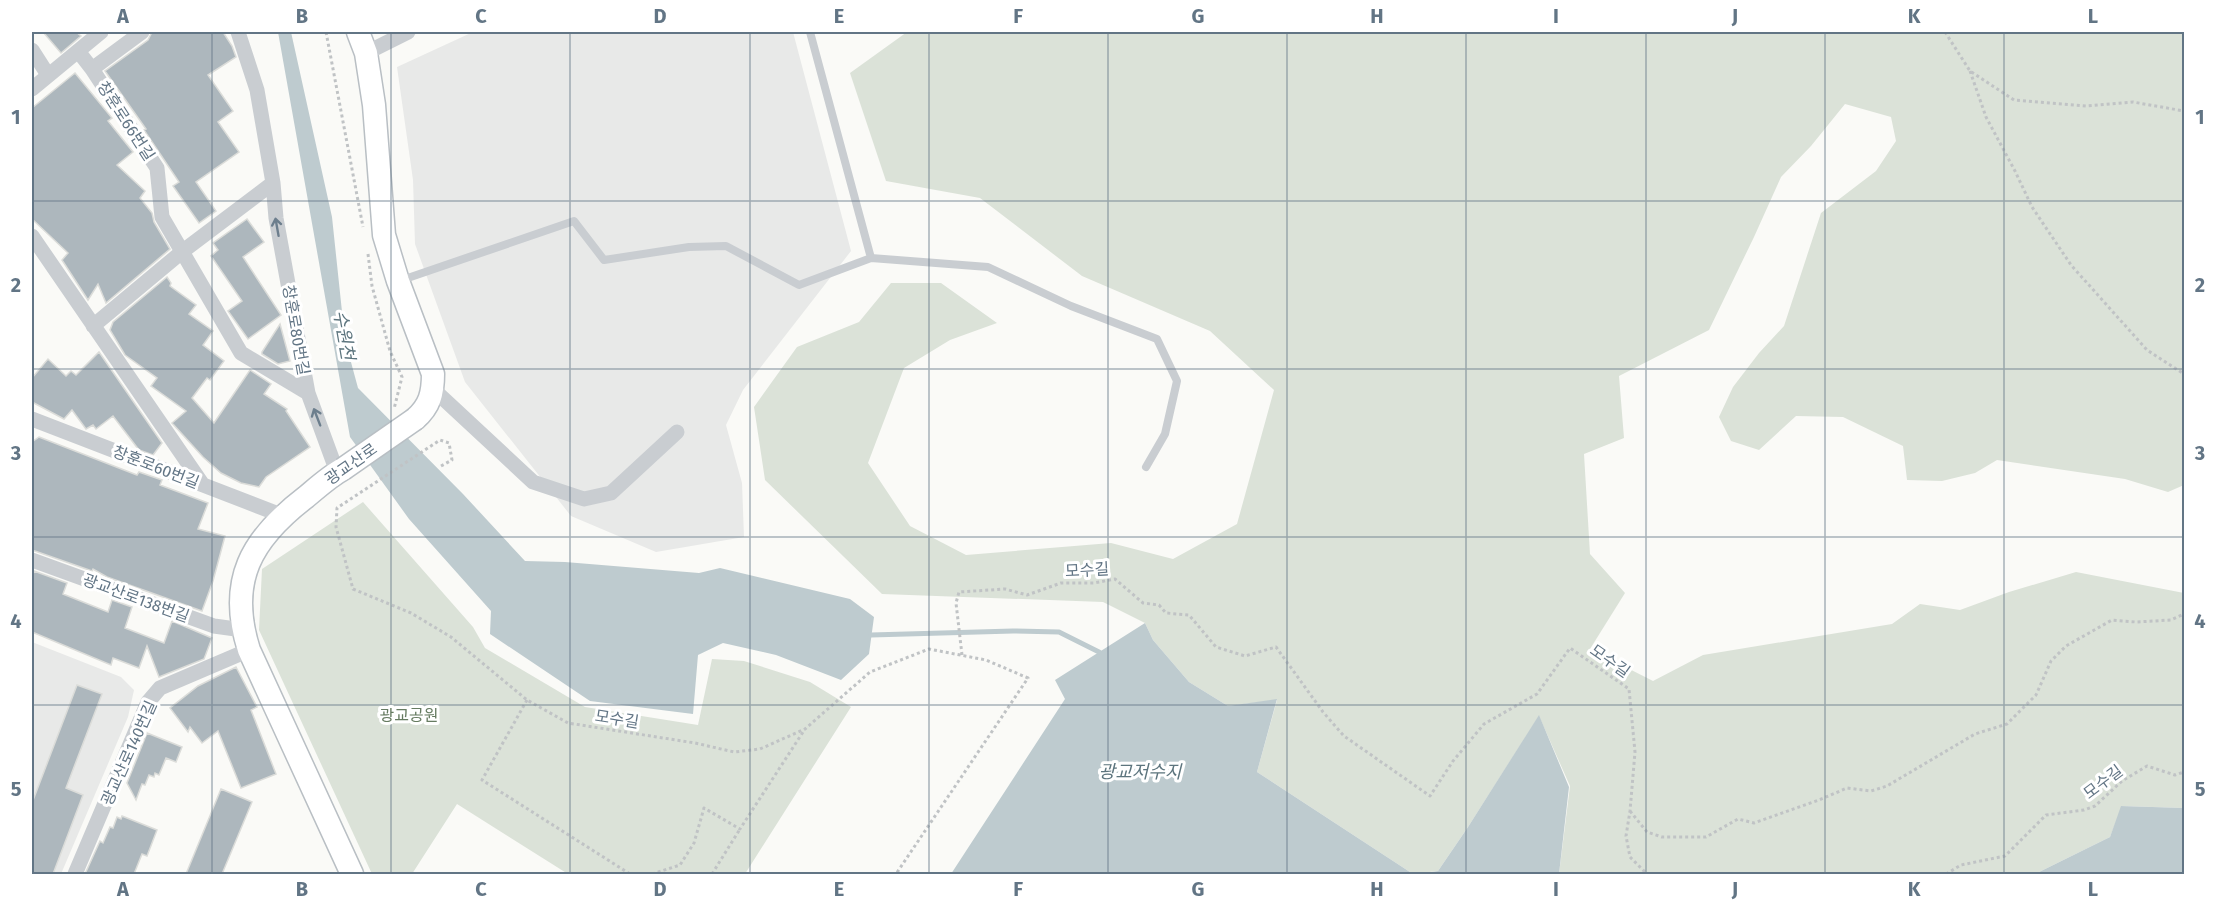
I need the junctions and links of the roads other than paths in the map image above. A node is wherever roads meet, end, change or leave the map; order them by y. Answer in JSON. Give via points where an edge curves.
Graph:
{"nodes":[{"id":1,"x":101,"y":32,"type":"edge"},
{"id":2,"x":142,"y":32,"type":"edge"},
{"id":3,"x":238,"y":32,"type":"edge"},
{"id":4,"x":358,"y":32,"type":"edge"},
{"id":5,"x":408,"y":32,"type":"edge"},
{"id":6,"x":810,"y":32,"type":"edge"},
{"id":7,"x":32,"y":50,"type":"edge"},
{"id":8,"x":78,"y":51,"type":"junction"},
{"id":9,"x":366,"y":53,"type":"junction"},
{"id":10,"x":92,"y":69,"type":"junction"},
{"id":11,"x":48,"y":75,"type":"junction"},
{"id":12,"x":32,"y":89,"type":"edge"},
{"id":13,"x":273,"y":183,"type":"junction"},
{"id":14,"x":32,"y":236,"type":"edge"},
{"id":15,"x":183,"y":251,"type":"junction"},
{"id":16,"x":871,"y":258,"type":"junction"},
{"id":17,"x":398,"y":281,"type":"junction"},
{"id":18,"x":93,"y":326,"type":"junction"},
{"id":19,"x":433,"y":389,"type":"junction"},
{"id":20,"x":308,"y":393,"type":"junction"},
{"id":21,"x":32,"y":419,"type":"edge"},
{"id":22,"x":676,"y":432,"type":"dead end"},
{"id":23,"x":1146,"y":467,"type":"dead end"},
{"id":24,"x":340,"y":470,"type":"junction"},
{"id":25,"x":203,"y":485,"type":"junction"},
{"id":26,"x":281,"y":516,"type":"junction"},
{"id":27,"x":32,"y":560,"type":"edge"},
{"id":28,"x":246,"y":640,"type":"junction"},
{"id":29,"x":75,"y":874,"type":"edge"},
{"id":30,"x":352,"y":874,"type":"edge"}],
"edges":[{"from":1,"to":8,"type":"street"},
{"from":2,"to":10,"type":"street"},
{"from":3,"to":13,"type":"street","name":"창훈로80번길","via":[[257,90]]},
{"from":4,"to":9,"type":"street"},
{"from":5,"to":9,"type":"street"},
{"from":6,"to":16,"type":"lane"},
{"from":7,"to":11,"type":"street"},
{"from":8,"to":10,"type":"street","name":"창훈로66번길"},
{"from":8,"to":11,"type":"street"},
{"from":9,"to":17,"type":"street","via":[[384,235]]},
{"from":10,"to":15,"type":"street","name":"창훈로66번길","via":[[157,168],[162,217]]},
{"from":11,"to":12,"type":"street"},
{"from":13,"to":15,"type":"street"},
{"from":20,"to":13,"type":"street","name":"창훈로80번길","one_way":true},
{"from":14,"to":18,"type":"street"},
{"from":15,"to":18,"type":"street"},
{"from":15,"to":20,"type":"street","name":"창훈로66번길","via":[[241,353]]},
{"from":16,"to":17,"type":"lane","via":[[799,285],[726,246],[689,247],[604,260],[574,221]]},
{"from":16,"to":23,"type":"lane","via":[[988,267],[1071,306],[1157,339],[1177,381],[1165,434]]},
{"from":17,"to":19,"type":"street","via":[[433,374]]},
{"from":18,"to":25,"type":"street"},
{"from":19,"to":22,"type":"street","via":[[533,482],[584,499],[611,493]]},
{"from":19,"to":24,"type":"street","name":"광교산로","bridge":true,"via":[[423,412],[415,419]]},
{"from":24,"to":20,"type":"street","name":"창훈로80번길","one_way":true},
{"from":21,"to":25,"type":"street","name":"창훈로60번길"},
{"from":24,"to":26,"type":"street","name":"광교산로"},
{"from":25,"to":26,"type":"street","name":"창훈로60번길"},
{"from":26,"to":28,"type":"street","name":"광교산로","via":[[253,553],[243,578],[240,602]]},
{"from":27,"to":28,"type":"street","name":"광교산로138번길"},
{"from":28,"to":29,"type":"street","name":"광교산로140번길","via":[[160,688],[148,702]]},
{"from":28,"to":30,"type":"street","name":"광교산로"}]}
